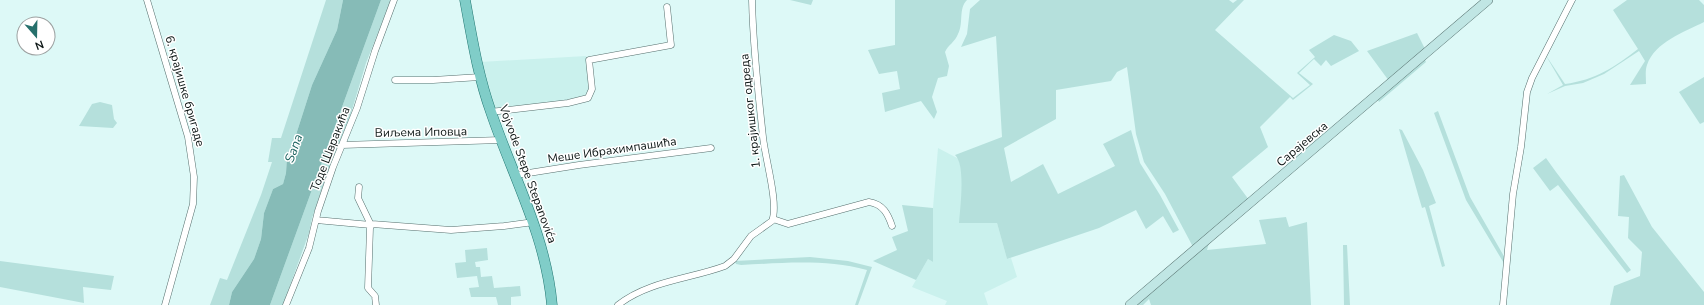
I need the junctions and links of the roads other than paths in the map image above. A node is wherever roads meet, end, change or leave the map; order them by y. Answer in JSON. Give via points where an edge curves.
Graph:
{"nodes":[{"id":1,"x":147,"y":0,"type":"edge"},
{"id":2,"x":394,"y":0,"type":"edge"},
{"id":3,"x":465,"y":0,"type":"edge"},
{"id":4,"x":752,"y":0,"type":"edge"},
{"id":5,"x":1488,"y":0,"type":"edge"},
{"id":6,"x":1572,"y":0,"type":"edge"},
{"id":7,"x":667,"y":7,"type":"dead end"},
{"id":8,"x":480,"y":77,"type":"junction"},
{"id":9,"x":395,"y":80,"type":"dead end"},
{"id":10,"x":490,"y":112,"type":"junction"},
{"id":11,"x":501,"y":140,"type":"junction"},
{"id":12,"x":342,"y":145,"type":"junction"},
{"id":13,"x":711,"y":148,"type":"dead end"},
{"id":14,"x":516,"y":175,"type":"junction"},
{"id":15,"x":358,"y":187,"type":"dead end"},
{"id":16,"x":316,"y":220,"type":"junction"},
{"id":17,"x":773,"y":220,"type":"junction"},
{"id":18,"x":534,"y":222,"type":"junction"},
{"id":19,"x":371,"y":225,"type":"junction"},
{"id":20,"x":892,"y":226,"type":"dead end"},
{"id":21,"x":165,"y":305,"type":"edge"},
{"id":22,"x":286,"y":305,"type":"edge"},
{"id":23,"x":376,"y":305,"type":"edge"},
{"id":24,"x":552,"y":305,"type":"edge"},
{"id":25,"x":618,"y":305,"type":"edge"},
{"id":26,"x":1130,"y":305,"type":"edge"},
{"id":27,"x":1503,"y":305,"type":"edge"}],
"edges":[{"from":1,"to":21,"type":"street","name":"6. крајишке бригаде","via":[[188,137],[194,177],[193,204]]},
{"from":2,"to":12,"type":"street","name":"Тоде Швракића"},
{"from":3,"to":8,"type":"main road","name":"Vojvode Stepe Stepanovića"},
{"from":4,"to":17,"type":"street","name":"1. крајишког одреда","via":[[754,45],[763,138],[774,209]]},
{"from":5,"to":26,"type":"main road","name":"Сарајевска"},
{"from":6,"to":27,"type":"street","via":[[1529,85],[1513,194]]},
{"from":7,"to":10,"type":"street","via":[[671,45],[589,60],[592,89],[588,98],[568,103]]},
{"from":8,"to":9,"type":"street"},
{"from":8,"to":10,"type":"main road","name":"Vojvode Stepe Stepanovića"},
{"from":10,"to":11,"type":"main road","name":"Vojvode Stepe Stepanovića"},
{"from":11,"to":12,"type":"street","name":"Виљема Иповца"},
{"from":11,"to":14,"type":"main road","name":"Vojvode Stepe Stepanovića"},
{"from":12,"to":16,"type":"street","name":"Тоде Швракића"},
{"from":13,"to":14,"type":"street","name":"Меше Ибрахимпашића"},
{"from":14,"to":18,"type":"main road","name":"Vojvode Stepe Stepanovića"},
{"from":15,"to":19,"type":"street","via":[[358,198]]},
{"from":16,"to":19,"type":"street"},
{"from":16,"to":22,"type":"street","name":"Тоде Швракића","via":[[309,248]]},
{"from":17,"to":20,"type":"street","via":[[788,224],[869,202],[884,209]]},
{"from":17,"to":25,"type":"street","via":[[751,236],[734,259],[725,266],[646,289]]},
{"from":18,"to":19,"type":"street","via":[[451,230],[375,223]]},
{"from":18,"to":24,"type":"main road","name":"Vojvode Stepe Stepanovića","via":[[548,271]]},
{"from":19,"to":23,"type":"street","via":[[368,288],[375,296]]}]}
